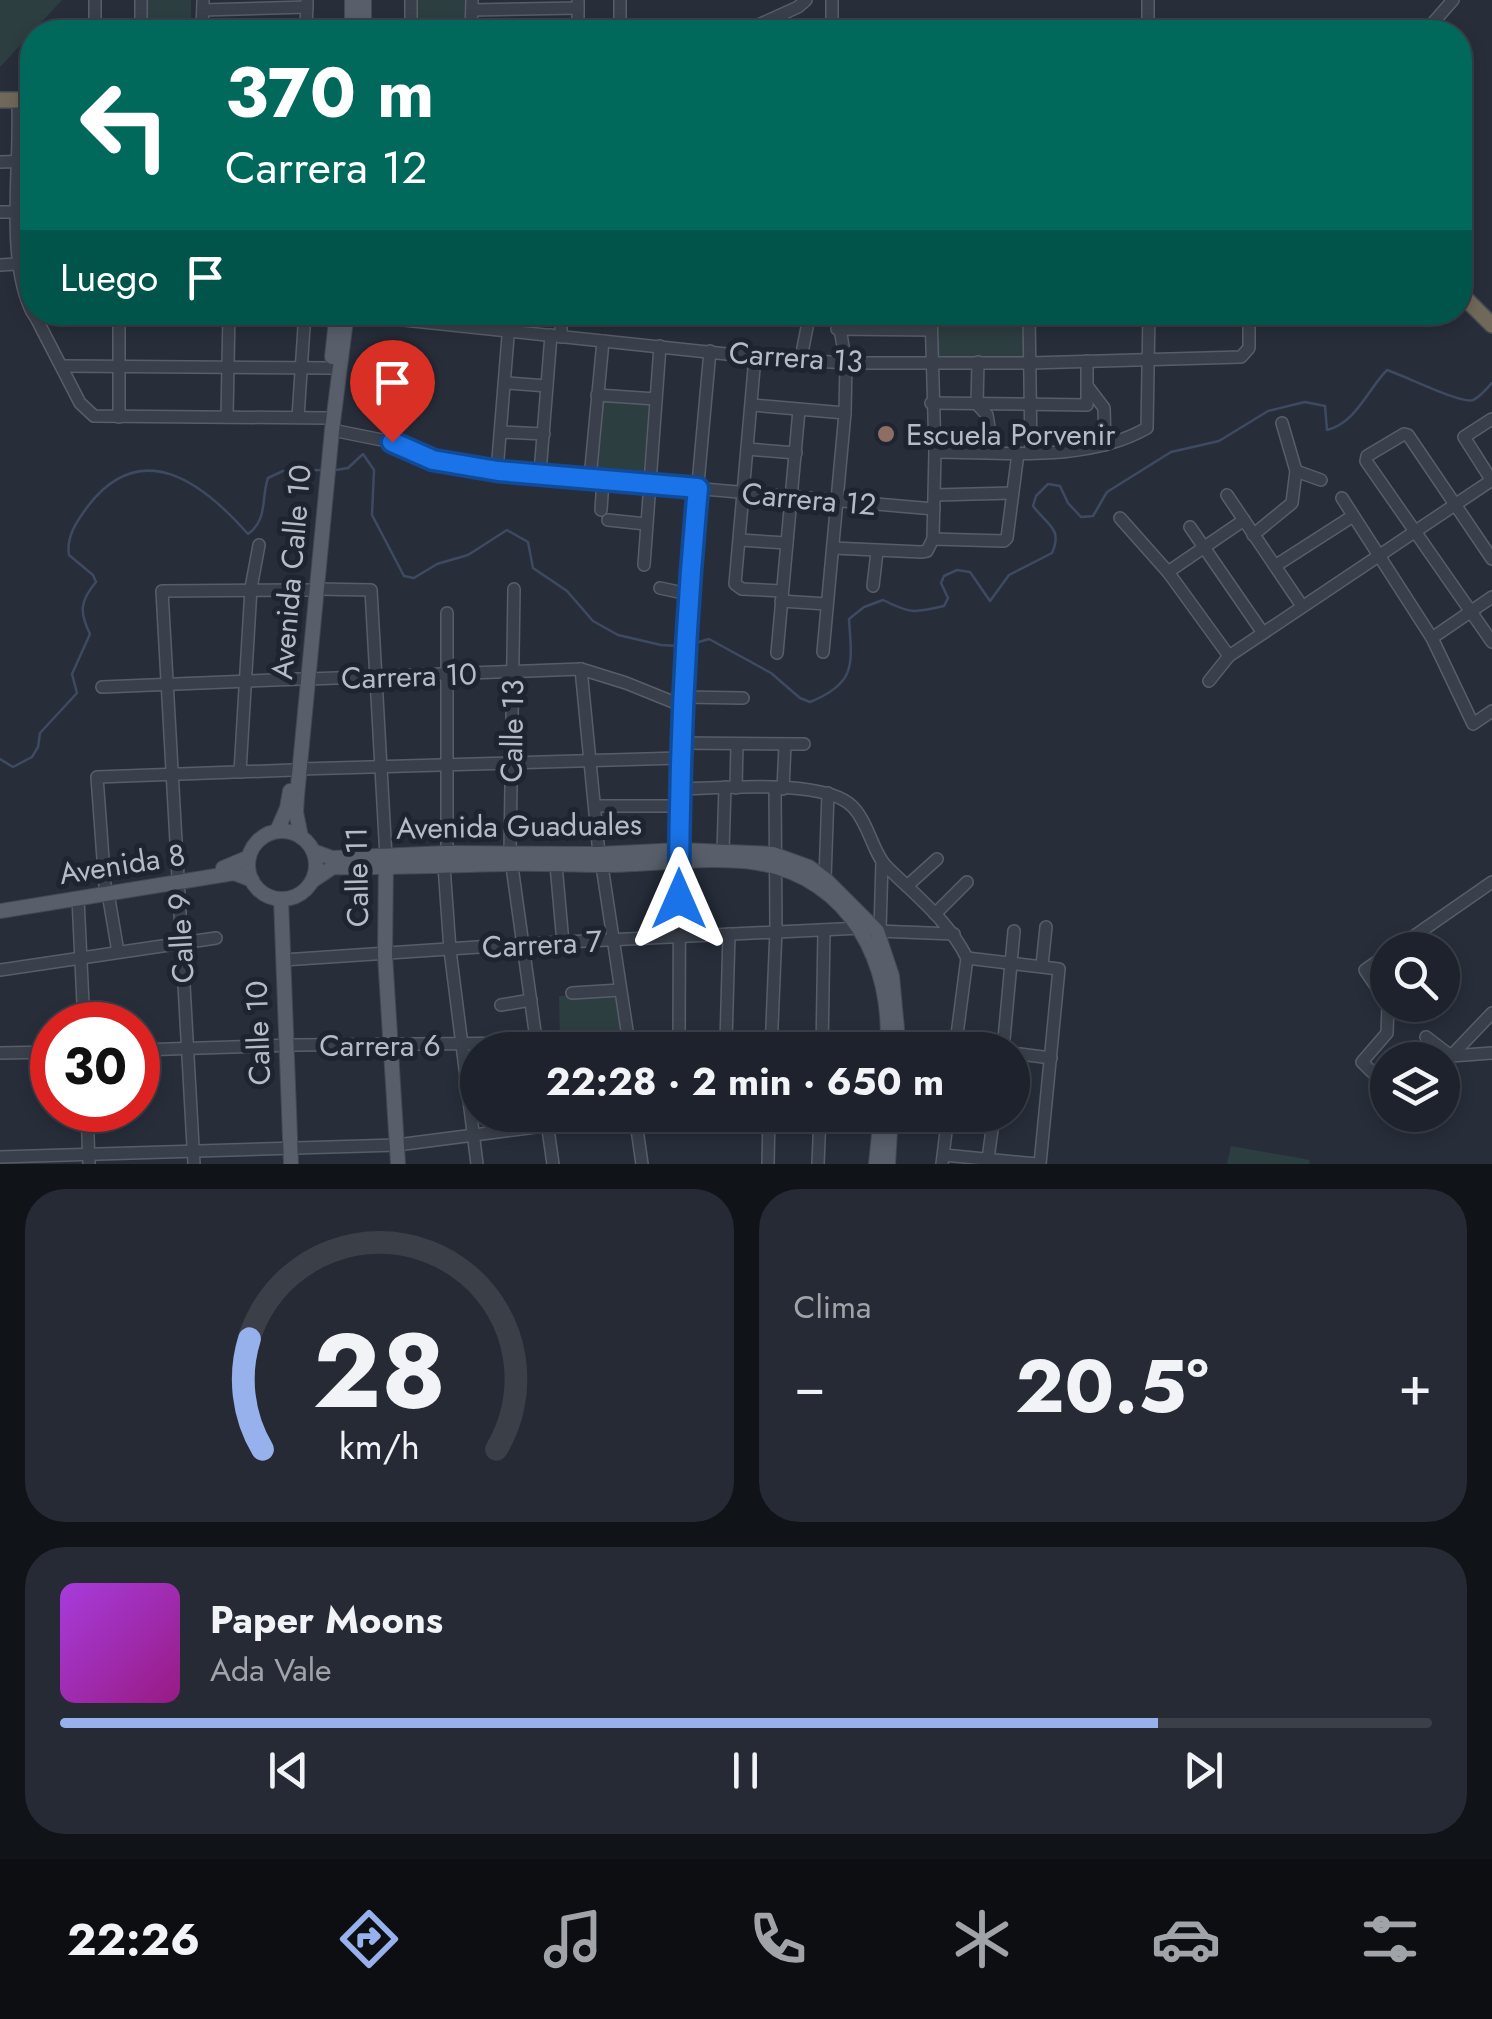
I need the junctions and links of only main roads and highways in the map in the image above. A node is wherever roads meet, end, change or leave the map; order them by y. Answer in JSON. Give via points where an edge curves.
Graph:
{"nodes":[{"id":1,"x":1472,"y":306,"type":"edge"},
{"id":2,"x":1472,"y":318,"type":"edge"},
{"id":3,"x":340,"y":325,"type":"edge"},
{"id":4,"x":341,"y":325,"type":"edge"},
{"id":5,"x":1492,"y":325,"type":"edge"},
{"id":6,"x":1492,"y":337,"type":"edge"},
{"id":7,"x":330,"y":424,"type":"junction"},
{"id":8,"x":296,"y":770,"type":"junction"},
{"id":9,"x":278,"y":832,"type":"junction"},
{"id":10,"x":301,"y":837,"type":"junction"},
{"id":11,"x":313,"y":852,"type":"junction"},
{"id":12,"x":679,"y":856,"type":"junction"},
{"id":13,"x":249,"y":857,"type":"junction"},
{"id":14,"x":511,"y":858,"type":"junction"},
{"id":15,"x":601,"y":860,"type":"junction"},
{"id":16,"x":774,"y":860,"type":"junction"},
{"id":17,"x":386,"y":863,"type":"junction"},
{"id":18,"x":178,"y":880,"type":"junction"},
{"id":19,"x":252,"y":880,"type":"junction"},
{"id":20,"x":312,"y":881,"type":"junction"},
{"id":21,"x":107,"y":890,"type":"junction"},
{"id":22,"x":281,"y":899,"type":"junction"},
{"id":23,"x":0,"y":901,"type":"edge"},
{"id":24,"x":0,"y":911,"type":"edge"},
{"id":25,"x":891,"y":1032,"type":"edge"},
{"id":26,"x":893,"y":1032,"type":"edge"},
{"id":27,"x":879,"y":1132,"type":"edge"},
{"id":28,"x":891,"y":1132,"type":"edge"},
{"id":29,"x":291,"y":1157,"type":"edge"},
{"id":30,"x":398,"y":1164,"type":"edge"},
{"id":31,"x":876,"y":1164,"type":"edge"},
{"id":32,"x":888,"y":1164,"type":"edge"}],
"edges":[{"from":1,"to":5,"type":"highway"},
{"from":2,"to":6,"type":"highway"},
{"from":3,"to":7,"type":"main road","name":"Avenida Calle 10"},
{"from":4,"to":7,"type":"main road","name":"Avenida Calle 10"},
{"from":7,"to":8,"type":"main road","name":"Avenida Calle 10"},
{"from":8,"to":9,"type":"main road","name":"Avenida Calle 10"},
{"from":8,"to":10,"type":"main road","name":"Avenida Calle 10"},
{"from":9,"to":10,"type":"main road"},
{"from":9,"to":13,"type":"main road","via":[[256,842]]},
{"from":10,"to":11,"type":"main road"},
{"from":11,"to":17,"type":"main road","name":"Avenida Guaduales"},
{"from":11,"to":20,"type":"main road"},
{"from":12,"to":15,"type":"main road","name":"Avenida Guaduales"},
{"from":12,"to":16,"type":"main road","name":"Avenida Guaduales"},
{"from":12,"to":16,"type":"main road","name":"Avenida Guaduales","via":[[722,852]]},
{"from":13,"to":18,"type":"main road","name":"Avenida 8"},
{"from":13,"to":19,"type":"main road"},
{"from":14,"to":15,"type":"main road","name":"Avenida Guaduales"},
{"from":14,"to":15,"type":"main road","name":"Avenida Guaduales","via":[[556,865]]},
{"from":14,"to":17,"type":"main road","name":"Avenida Guaduales"},
{"from":16,"to":25,"type":"main road","name":"Avenida Guaduales","via":[[824,891],[861,928],[884,986]]},
{"from":16,"to":26,"type":"main road","name":"Avenida Guaduales","via":[[809,867],[878,930],[892,976]]},
{"from":17,"to":20,"type":"main road","name":"Avenida Guaduales","via":[[332,867]]},
{"from":17,"to":30,"type":"main road","name":"Calle 11"},
{"from":18,"to":19,"type":"main road","name":"Avenida 8","via":[[234,873]]},
{"from":18,"to":21,"type":"main road","name":"Avenida 8"},
{"from":19,"to":22,"type":"main road","via":[[264,894]]},
{"from":20,"to":22,"type":"main road"},
{"from":21,"to":23,"type":"main road","name":"Avenida 8"},
{"from":21,"to":24,"type":"main road","name":"Avenida 8"},
{"from":22,"to":29,"type":"main road","name":"Calle 10"},
{"from":27,"to":31,"type":"main road"},
{"from":28,"to":32,"type":"main road"}]}
